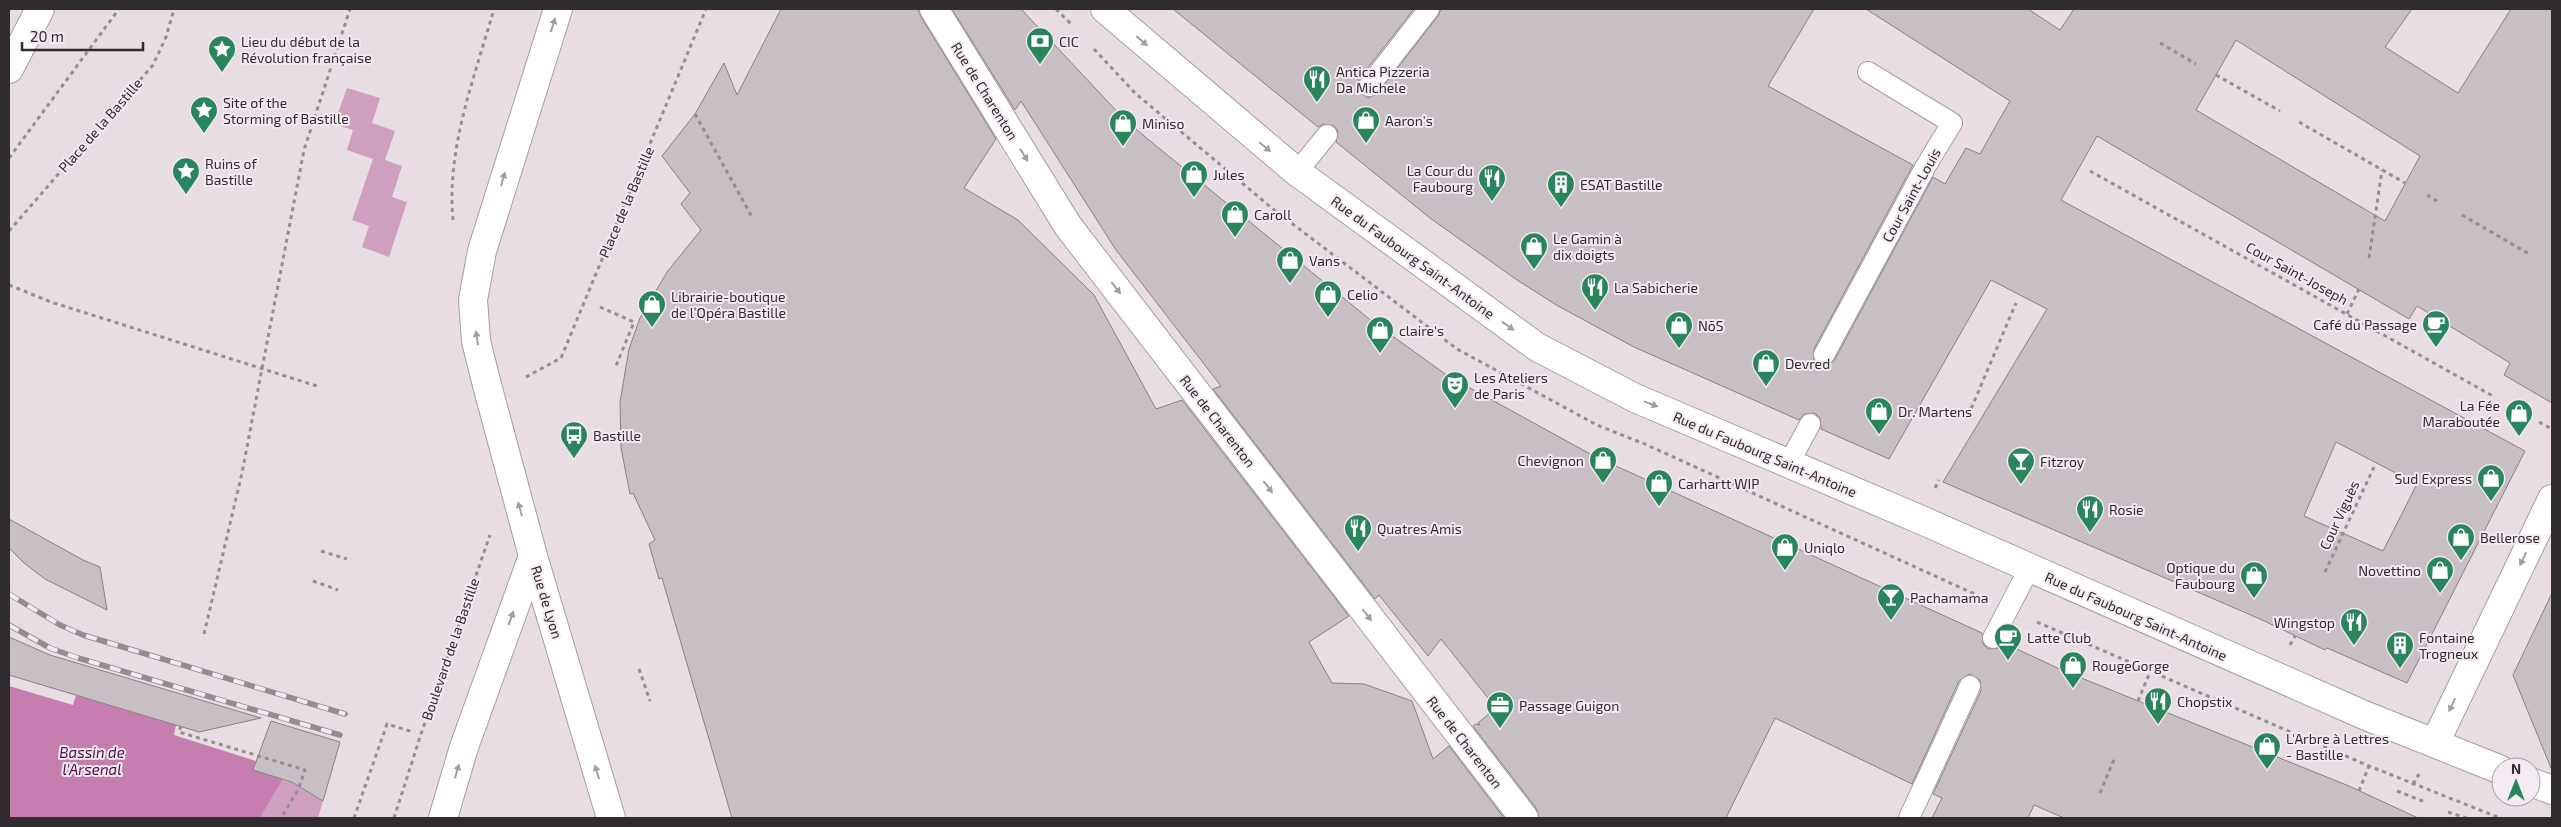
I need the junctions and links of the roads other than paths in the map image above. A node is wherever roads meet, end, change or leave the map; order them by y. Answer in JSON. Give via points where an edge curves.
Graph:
{"nodes":[{"id":1,"x":40,"y":9,"type":"edge"},
{"id":2,"x":558,"y":9,"type":"edge"},
{"id":3,"x":934,"y":9,"type":"edge"},
{"id":4,"x":1105,"y":9,"type":"edge"},
{"id":5,"x":1429,"y":9,"type":"edge"},
{"id":6,"x":9,"y":69,"type":"edge"},
{"id":7,"x":1868,"y":72,"type":"dead end"},
{"id":8,"x":1369,"y":86,"type":"dead end"},
{"id":9,"x":1327,"y":135,"type":"dead end"},
{"id":10,"x":1297,"y":172,"type":"junction"},
{"id":11,"x":1824,"y":355,"type":"dead end"},
{"id":12,"x":1810,"y":424,"type":"dead end"},
{"id":13,"x":1788,"y":465,"type":"junction"},
{"id":14,"x":2552,"y":499,"type":"edge"},
{"id":15,"x":533,"y":556,"type":"junction"},
{"id":16,"x":2029,"y":569,"type":"junction"},
{"id":17,"x":1993,"y":638,"type":"dead end"},
{"id":18,"x":1970,"y":686,"type":"dead end"},
{"id":19,"x":2435,"y":743,"type":"junction"},
{"id":20,"x":2491,"y":766,"type":"edge"},
{"id":21,"x":443,"y":818,"type":"edge"},
{"id":22,"x":611,"y":818,"type":"edge"},
{"id":23,"x":1524,"y":818,"type":"edge"},
{"id":24,"x":1909,"y":818,"type":"edge"}],
"edges":[{"from":1,"to":6,"type":"main road"},
{"from":15,"to":2,"type":"main road","name":"Rue de Lyon","one_way":true,"via":[[476,341],[474,308],[482,251]]},
{"from":3,"to":23,"type":"main road","name":"Rue de Charenton","one_way":true,"via":[[1068,226]]},
{"from":4,"to":10,"type":"main road","name":"Rue du Faubourg Saint-Antoine","one_way":true},
{"from":5,"to":8,"type":"lane"},
{"from":7,"to":11,"type":"lane","name":"Cour Saint-Louis","via":[[1952,123]]},
{"from":9,"to":10,"type":"lane"},
{"from":10,"to":13,"type":"main road","name":"Rue du Faubourg Saint-Antoine","one_way":true,"via":[[1537,347],[1635,398]]},
{"from":12,"to":13,"type":"lane"},
{"from":13,"to":16,"type":"main road","name":"Rue du Faubourg Saint-Antoine"},
{"from":14,"to":19,"type":"main road","one_way":true},
{"from":21,"to":15,"type":"main road","one_way":true,"via":[[464,747]]},
{"from":22,"to":15,"type":"main road","name":"Rue de Lyon","one_way":true},
{"from":16,"to":17,"type":"lane"},
{"from":16,"to":19,"type":"main road","name":"Rue du Faubourg Saint-Antoine","via":[[2364,716]]},
{"from":18,"to":24,"type":"lane"},
{"from":19,"to":20,"type":"main road","name":"Rue du Faubourg Saint-Antoine"}]}
